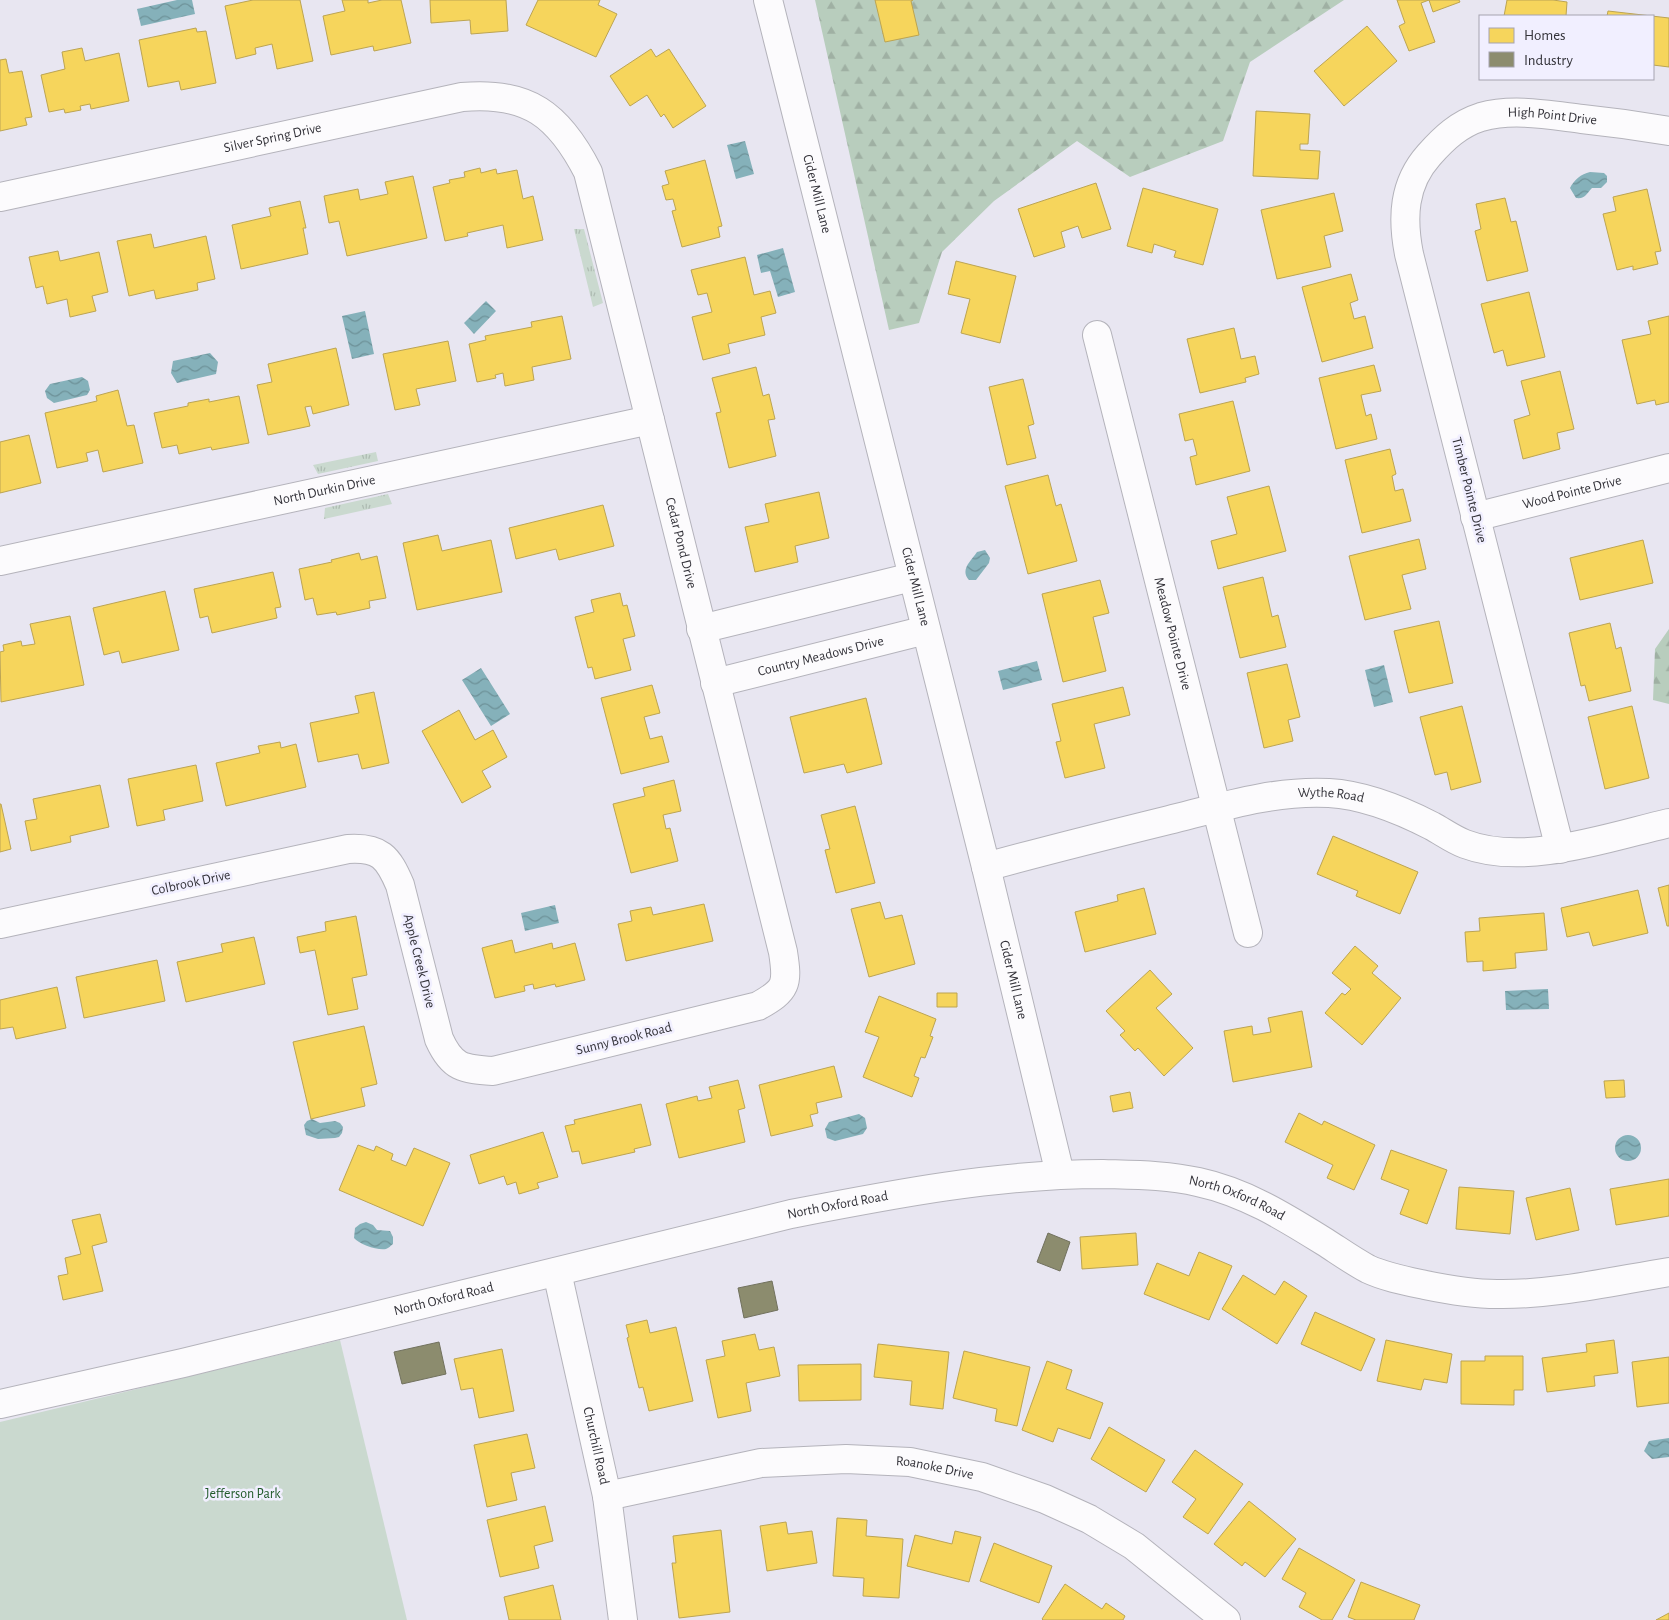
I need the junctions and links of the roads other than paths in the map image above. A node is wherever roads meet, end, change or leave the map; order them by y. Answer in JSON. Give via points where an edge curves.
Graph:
{"nodes":[{"id":1,"x":768,"y":0,"type":"edge"},
{"id":2,"x":542,"y":113,"type":"joint"},
{"id":3,"x":1669,"y":131,"type":"edge"},
{"id":4,"x":1442,"y":140,"type":"joint"},
{"id":5,"x":0,"y":197,"type":"edge"},
{"id":6,"x":1098,"y":335,"type":"dead end"},
{"id":7,"x":650,"y":420,"type":"junction"},
{"id":8,"x":1669,"y":468,"type":"edge"},
{"id":9,"x":1475,"y":517,"type":"junction"},
{"id":10,"x":0,"y":561,"type":"edge"},
{"id":11,"x":912,"y":577,"type":"junction"},
{"id":12,"x":701,"y":629,"type":"junction"},
{"id":13,"x":926,"y":630,"type":"junction"},
{"id":14,"x":714,"y":683,"type":"junction"},
{"id":15,"x":1217,"y":808,"type":"junction"},
{"id":16,"x":1669,"y":823,"type":"edge"},
{"id":17,"x":386,"y":849,"type":"joint"},
{"id":18,"x":1560,"y":849,"type":"junction"},
{"id":19,"x":986,"y":867,"type":"junction"},
{"id":20,"x":0,"y":924,"type":"edge"},
{"id":21,"x":1248,"y":932,"type":"dead end"},
{"id":22,"x":787,"y":991,"type":"joint"},
{"id":23,"x":456,"y":1074,"type":"joint"},
{"id":24,"x":1060,"y":1174,"type":"junction"},
{"id":25,"x":556,"y":1272,"type":"junction"},
{"id":26,"x":1669,"y":1272,"type":"edge"},
{"id":27,"x":0,"y":1404,"type":"edge"},
{"id":28,"x":607,"y":1496,"type":"junction"},
{"id":29,"x":623,"y":1620,"type":"edge"},
{"id":30,"x":1226,"y":1620,"type":"edge"}],
"edges":[{"from":1,"to":11,"type":"street","name":"Cider Mill Lane"},
{"from":2,"to":5,"type":"street","name":"Silver Spring Drive","via":[[521,101],[482,95],[462,97]]},
{"from":2,"to":7,"type":"street","name":"Cedar Pond Drive","via":[[576,148],[588,172]]},
{"from":3,"to":4,"type":"street","name":"High Point Drive","via":[[1537,113],[1498,113],[1460,126]]},
{"from":4,"to":9,"type":"street","name":"Timber Pointe Drive","via":[[1423,162],[1411,185],[1404,210],[1404,233]]},
{"from":6,"to":15,"type":"street","name":"Meadow Pointe Drive"},
{"from":7,"to":10,"type":"street","name":"North Durkin Drive"},
{"from":7,"to":12,"type":"street","name":"Cedar Pond Drive"},
{"from":8,"to":9,"type":"street","name":"Wood Pointe Drive"},
{"from":9,"to":18,"type":"street","name":"Timber Pointe Drive"},
{"from":11,"to":12,"type":"street"},
{"from":11,"to":13,"type":"street","name":"Cider Mill Lane"},
{"from":12,"to":14,"type":"street","name":"Cedar Pond Drive"},
{"from":13,"to":14,"type":"street","name":"Country Meadows Drive"},
{"from":13,"to":19,"type":"street","name":"Cider Mill Lane"},
{"from":14,"to":22,"type":"street","name":"Cedar Pond Drive","via":[[783,952]]},
{"from":15,"to":18,"type":"street","name":"Wythe Road","via":[[1268,797],[1330,793],[1363,798],[1393,809],[1464,844],[1486,851],[1522,853]]},
{"from":15,"to":19,"type":"street","name":"Wythe Road"},
{"from":15,"to":21,"type":"street","name":"Meadow Pointe Drive"},
{"from":16,"to":18,"type":"street","name":"Wythe Road"},
{"from":17,"to":20,"type":"street","name":"Colbrook Drive","via":[[348,849]]},
{"from":17,"to":23,"type":"street","name":"Apple Creek Drive","via":[[400,885],[439,1039]]},
{"from":19,"to":24,"type":"street","name":"Cider Mill Lane"},
{"from":22,"to":23,"type":"street","name":"Sunny Brook Road","via":[[758,1006],[493,1071]]},
{"from":24,"to":25,"type":"street","name":"North Oxford Road","via":[[954,1184],[876,1197],[791,1214]]},
{"from":24,"to":26,"type":"street","name":"North Oxford Road","via":[[1169,1177],[1220,1188],[1259,1203],[1294,1222],[1369,1269],[1459,1292],[1535,1293]]},
{"from":25,"to":27,"type":"street","name":"North Oxford Road"},
{"from":25,"to":28,"type":"street","name":"Churchill Road"},
{"from":28,"to":29,"type":"street","name":"Churchill Road"},
{"from":28,"to":30,"type":"street","name":"Roanoke Drive","via":[[761,1463],[846,1459],[910,1462],[982,1477],[1045,1499],[1089,1519],[1134,1546]]}]}
